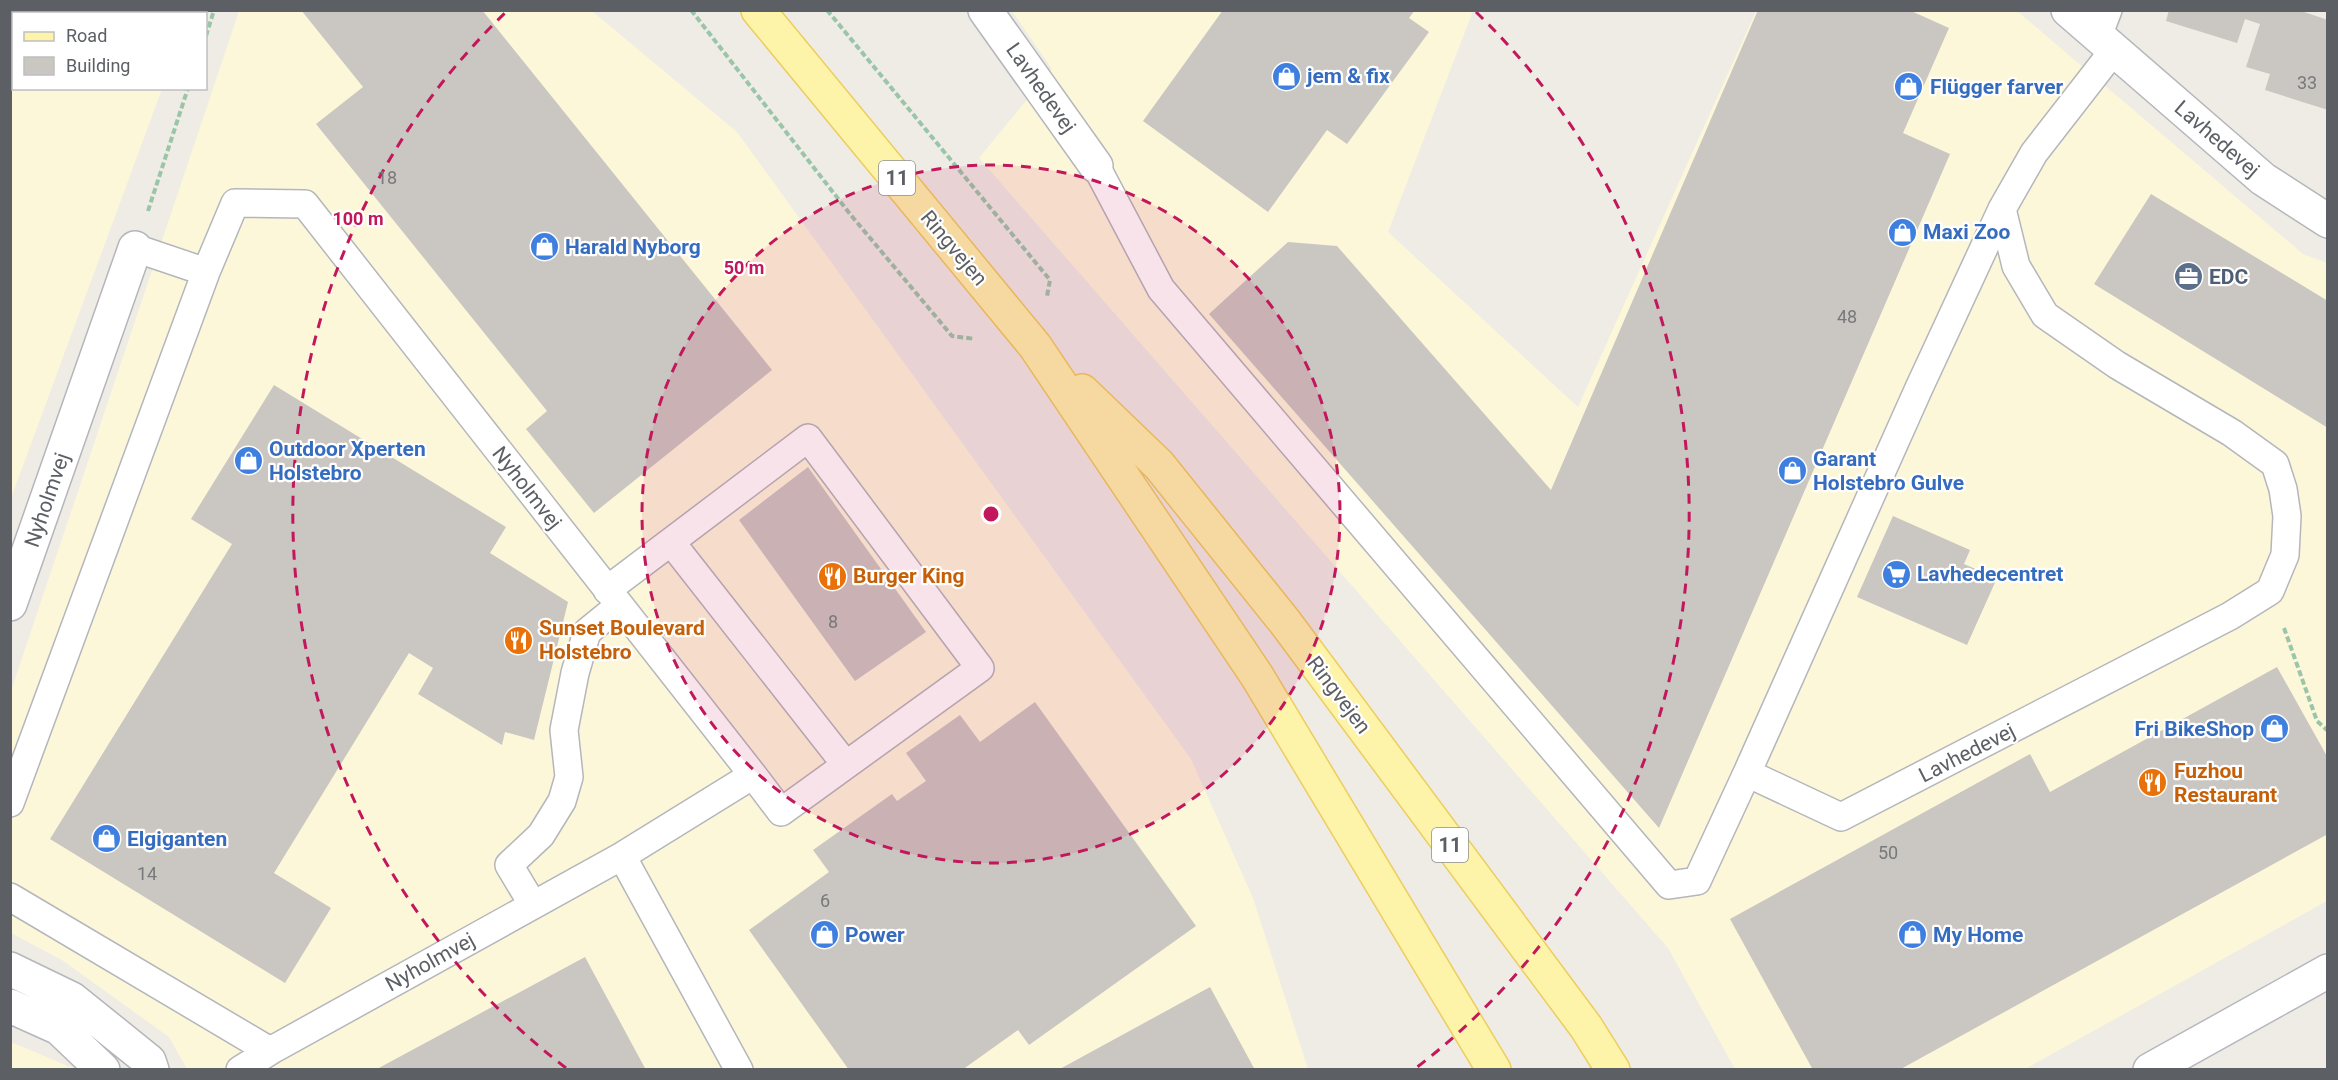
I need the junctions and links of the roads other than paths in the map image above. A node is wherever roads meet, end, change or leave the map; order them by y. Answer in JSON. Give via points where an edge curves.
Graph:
{"nodes":[{"id":1,"x":758,"y":10,"type":"edge"},
{"id":2,"x":985,"y":10,"type":"edge"},
{"id":3,"x":2068,"y":10,"type":"edge"},
{"id":4,"x":2106,"y":32,"type":"edge"},
{"id":5,"x":1096,"y":166,"type":"joint"},
{"id":6,"x":2002,"y":209,"type":"junction"},
{"id":7,"x":2328,"y":221,"type":"edge"},
{"id":8,"x":135,"y":248,"type":"joint"},
{"id":9,"x":206,"y":272,"type":"junction"},
{"id":10,"x":1035,"y":346,"type":"junction"},
{"id":11,"x":671,"y":542,"type":"junction"},
{"id":12,"x":613,"y":598,"type":"junction"},
{"id":13,"x":10,"y":604,"type":"edge"},
{"id":14,"x":846,"y":765,"type":"junction"},
{"id":15,"x":1747,"y":773,"type":"junction"},
{"id":16,"x":753,"y":775,"type":"junction"},
{"id":17,"x":10,"y":803,"type":"edge"},
{"id":18,"x":622,"y":856,"type":"junction"},
{"id":19,"x":10,"y":897,"type":"edge"},
{"id":20,"x":533,"y":905,"type":"junction"},
{"id":21,"x":10,"y":969,"type":"edge"},
{"id":22,"x":2328,"y":971,"type":"edge"},
{"id":23,"x":10,"y":1006,"type":"edge"},
{"id":24,"x":270,"y":1051,"type":"junction"},
{"id":25,"x":104,"y":1070,"type":"edge"},
{"id":26,"x":152,"y":1070,"type":"edge"},
{"id":27,"x":240,"y":1070,"type":"edge"},
{"id":28,"x":739,"y":1070,"type":"edge"},
{"id":29,"x":1494,"y":1070,"type":"edge"},
{"id":30,"x":1613,"y":1070,"type":"edge"},
{"id":31,"x":2150,"y":1070,"type":"edge"}],
"edges":[{"from":1,"to":10,"type":"main road","name":"Ringvejen","number":"11"},
{"from":2,"to":5,"type":"street","name":"Lavhedevej"},
{"from":3,"to":4,"type":"street","name":"Lavhedevej"},
{"from":4,"to":6,"type":"lane"},
{"from":4,"to":7,"type":"street","name":"Lavhedevej","via":[[2263,179]]},
{"from":5,"to":15,"type":"lane","via":[[1161,289],[1669,885],[1697,881]]},
{"from":6,"to":15,"type":"lane"},
{"from":6,"to":15,"type":"lane","name":"Lavhedevej","via":[[2016,266],[2045,315],[2117,365],[2232,433],[2274,464],[2287,516],[2284,555],[2270,591],[2143,663],[1841,817]]},
{"from":8,"to":9,"type":"lane"},
{"from":8,"to":13,"type":"street","name":"Nyholmvej"},
{"from":9,"to":12,"type":"lane","name":"Nyholmvej","via":[[235,203],[304,204]]},
{"from":9,"to":17,"type":"lane"},
{"from":10,"to":29,"type":"main road","name":"Ringvejen","number":"11","via":[[1257,676]]},
{"from":10,"to":30,"type":"main road","name":"Ringvejen","number":"11","via":[[1159,465],[1285,622],[1586,1027]]},
{"from":11,"to":12,"type":"lane"},
{"from":11,"to":14,"type":"lane"},
{"from":11,"to":14,"type":"lane","via":[[808,438],[980,668]]},
{"from":12,"to":16,"type":"lane","name":"Nyholmvej"},
{"from":12,"to":20,"type":"lane","via":[[587,633],[575,673],[564,730],[569,777],[562,801],[541,835],[509,865]]},
{"from":14,"to":16,"type":"lane","via":[[781,812]]},
{"from":16,"to":18,"type":"lane","name":"Nyholmvej"},
{"from":18,"to":20,"type":"lane","name":"Nyholmvej"},
{"from":18,"to":28,"type":"lane"},
{"from":19,"to":24,"type":"lane"},
{"from":20,"to":24,"type":"lane","name":"Nyholmvej"},
{"from":21,"to":26,"type":"street","via":[[72,999],[149,1060]]},
{"from":22,"to":31,"type":"street"},
{"from":23,"to":25,"type":"street","via":[[59,1028]]},
{"from":24,"to":27,"type":"lane","name":"Nyholmvej"}]}
